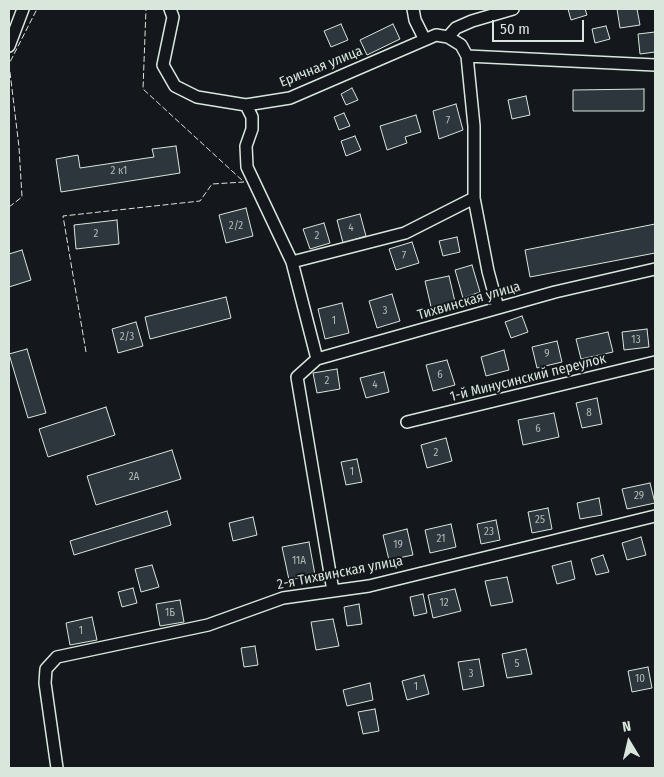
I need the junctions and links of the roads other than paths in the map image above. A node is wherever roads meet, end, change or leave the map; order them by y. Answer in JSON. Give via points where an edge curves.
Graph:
{"nodes":[{"id":1,"x":24,"y":9,"type":"edge"},
{"id":2,"x":170,"y":9,"type":"edge"},
{"id":3,"x":413,"y":9,"type":"edge"},
{"id":4,"x":513,"y":9,"type":"edge"},
{"id":5,"x":448,"y":37,"type":"junction"},
{"id":6,"x":424,"y":38,"type":"junction"},
{"id":7,"x":9,"y":46,"type":"edge"},
{"id":8,"x":467,"y":56,"type":"junction"},
{"id":9,"x":655,"y":65,"type":"edge"},
{"id":10,"x":246,"y":105,"type":"junction"},
{"id":11,"x":474,"y":198,"type":"junction"},
{"id":12,"x":292,"y":262,"type":"junction"},
{"id":13,"x":655,"y":269,"type":"edge"},
{"id":14,"x":498,"y":308,"type":"junction"},
{"id":15,"x":317,"y":359,"type":"junction"},
{"id":16,"x":655,"y":362,"type":"edge"},
{"id":17,"x":407,"y":422,"type":"dead end"},
{"id":18,"x":655,"y":516,"type":"edge"},
{"id":19,"x":333,"y":591,"type":"junction"},
{"id":20,"x":57,"y":768,"type":"edge"}],
"edges":[{"from":1,"to":7,"type":"street"},
{"from":2,"to":10,"type":"street","name":"Еричная улица","via":[[173,17],[164,65],[175,86],[197,98]]},
{"from":3,"to":6,"type":"street"},
{"from":4,"to":5,"type":"street","via":[[472,21],[456,28]]},
{"from":5,"to":6,"type":"street"},
{"from":5,"to":8,"type":"street","via":[[462,45]]},
{"from":6,"to":10,"type":"street","name":"Еричная улица","via":[[290,98]]},
{"from":8,"to":9,"type":"street"},
{"from":8,"to":11,"type":"street","via":[[474,126]]},
{"from":10,"to":12,"type":"street","via":[[252,117],[246,146],[247,167]]},
{"from":11,"to":12,"type":"street","via":[[405,233]]},
{"from":11,"to":14,"type":"street"},
{"from":12,"to":15,"type":"street"},
{"from":13,"to":14,"type":"street","name":"Тихвинская улица"},
{"from":14,"to":15,"type":"street","name":"Тихвинская улица"},
{"from":15,"to":19,"type":"street","name":"Тихвинская улица","via":[[297,377]]},
{"from":16,"to":17,"type":"street","name":"1-й Минусинский переулок"},
{"from":18,"to":19,"type":"street","name":"2-я Тихвинская улица","via":[[369,586]]},
{"from":19,"to":20,"type":"street","name":"2-я Тихвинская улица","via":[[283,598],[208,626],[57,657],[46,669],[45,683]]}]}
